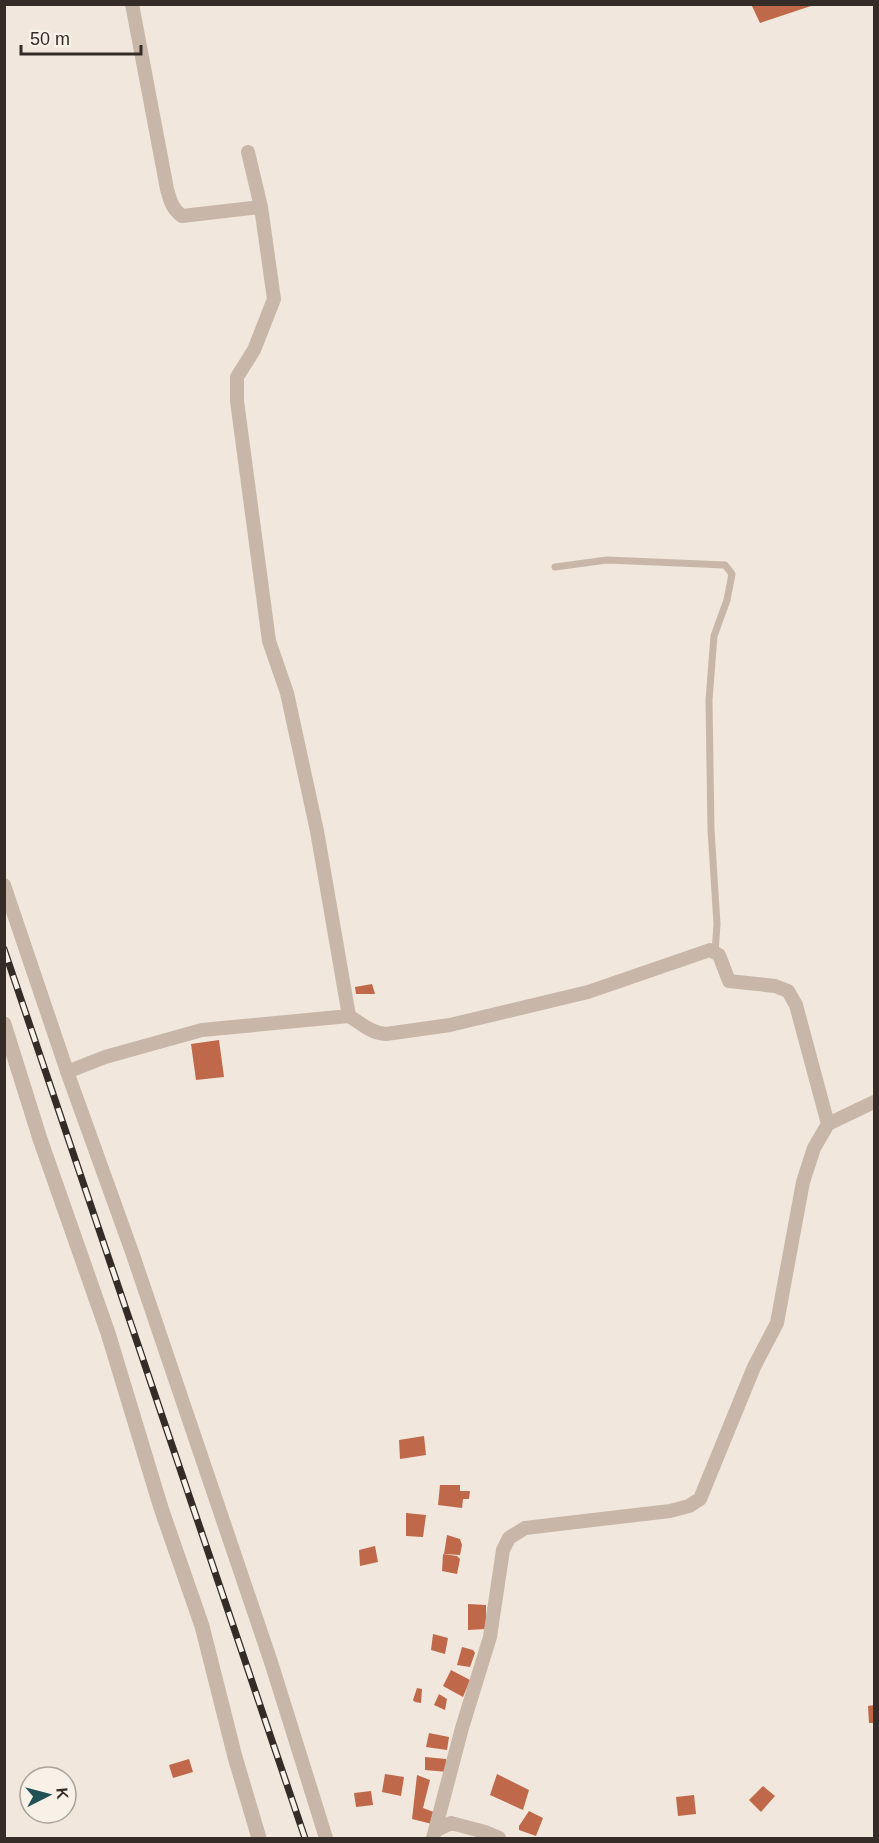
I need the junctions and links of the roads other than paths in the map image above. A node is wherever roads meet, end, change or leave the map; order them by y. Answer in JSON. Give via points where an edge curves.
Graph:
{"nodes":[{"id":1,"x":132,"y":4,"type":"edge"},
{"id":2,"x":248,"y":152,"type":"dead end"},
{"id":3,"x":261,"y":207,"type":"junction"},
{"id":4,"x":555,"y":567,"type":"dead end"},
{"id":5,"x":4,"y":885,"type":"edge"},
{"id":6,"x":715,"y":953,"type":"junction"},
{"id":7,"x":349,"y":1016,"type":"junction"},
{"id":8,"x":4,"y":1024,"type":"edge"},
{"id":9,"x":67,"y":1072,"type":"junction"},
{"id":10,"x":874,"y":1102,"type":"edge"},
{"id":11,"x":828,"y":1124,"type":"junction"},
{"id":12,"x":434,"y":1835,"type":"edge"},
{"id":13,"x":259,"y":1839,"type":"edge"},
{"id":14,"x":326,"y":1839,"type":"edge"},
{"id":15,"x":498,"y":1839,"type":"edge"}],
"edges":[{"from":1,"to":3,"type":"street","via":[[167,189],[175,212],[182,216]]},
{"from":2,"to":3,"type":"street"},
{"from":3,"to":7,"type":"street","via":[[274,299],[254,350],[237,377],[237,401],[269,641],[287,693],[317,831]]},
{"from":4,"to":6,"type":"lane","via":[[607,560],[725,565],[732,574],[714,636],[709,700]]},
{"from":5,"to":9,"type":"street"},
{"from":6,"to":7,"type":"street","via":[[710,950],[588,992],[450,1025],[386,1034],[369,1030]]},
{"from":6,"to":11,"type":"street","via":[[729,981],[788,991],[796,1005]]},
{"from":7,"to":9,"type":"street","via":[[202,1030],[105,1057]]},
{"from":8,"to":13,"type":"street","via":[[202,1626]]},
{"from":9,"to":14,"type":"street","via":[[271,1662]]},
{"from":10,"to":11,"type":"street"},
{"from":11,"to":12,"type":"street","via":[[814,1148],[803,1182],[777,1323],[754,1367],[700,1499],[670,1511],[525,1528],[509,1538],[503,1550],[490,1637]]},
{"from":12,"to":15,"type":"street","via":[[451,1823]]}]}
